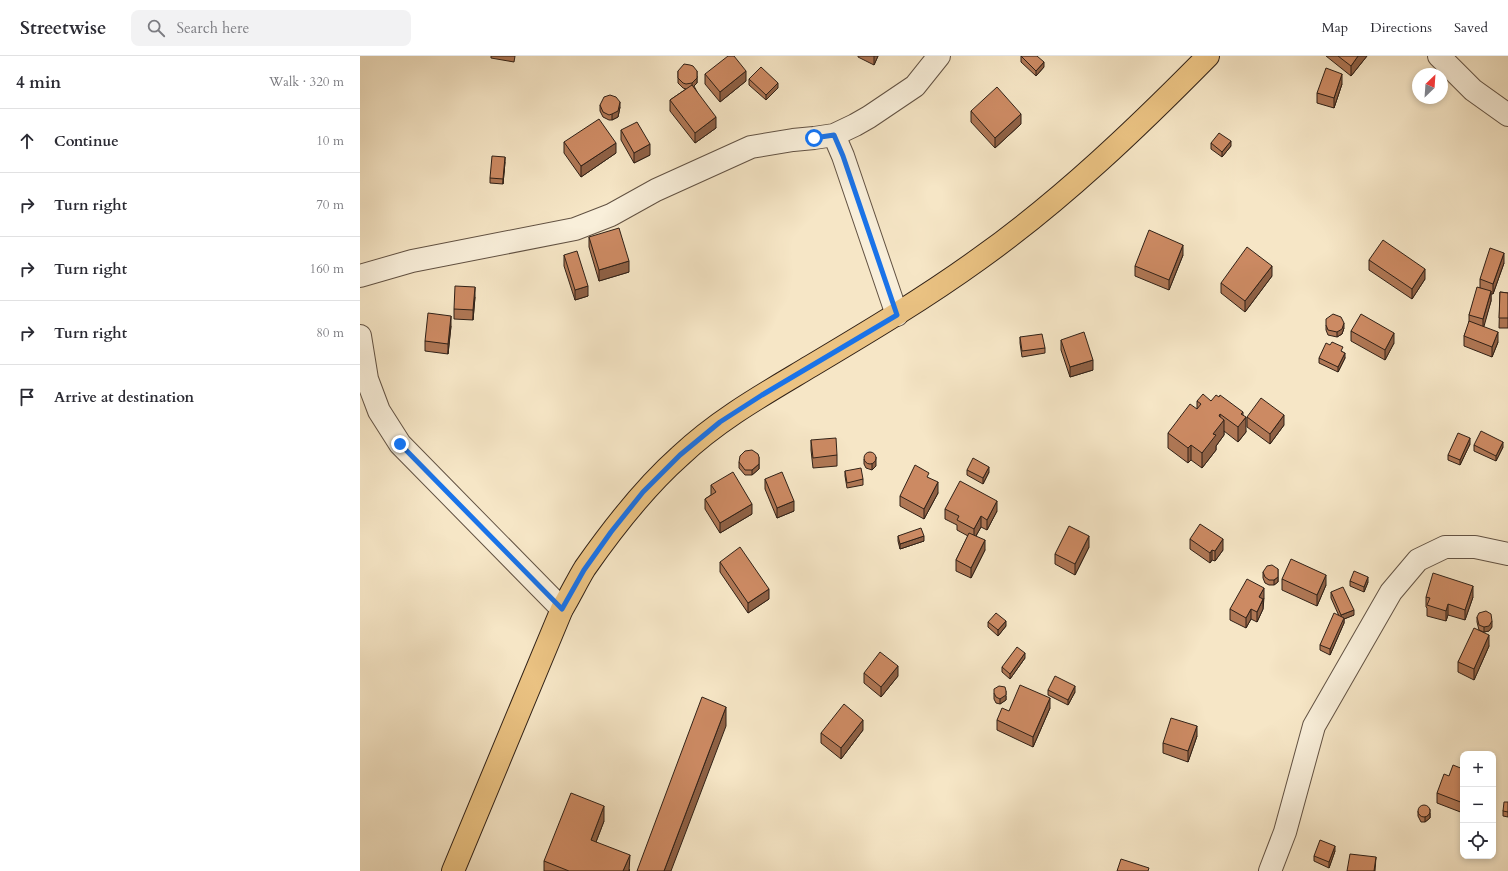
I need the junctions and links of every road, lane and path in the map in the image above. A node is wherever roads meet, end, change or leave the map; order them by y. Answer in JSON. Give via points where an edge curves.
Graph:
{"nodes":[{"id":1,"x":939,"y":56,"type":"edge"},
{"id":2,"x":1208,"y":56,"type":"edge"},
{"id":3,"x":1439,"y":56,"type":"edge"},
{"id":4,"x":1508,"y":115,"type":"edge"},
{"id":5,"x":834,"y":135,"type":"junction"},
{"id":6,"x":360,"y":276,"type":"edge"},
{"id":7,"x":897,"y":315,"type":"junction"},
{"id":8,"x":360,"y":336,"type":"edge"},
{"id":9,"x":1508,"y":554,"type":"edge"},
{"id":10,"x":562,"y":609,"type":"junction"},
{"id":11,"x":453,"y":871,"type":"edge"},
{"id":12,"x":1270,"y":871,"type":"edge"}],
"edges":[{"from":1,"to":5,"type":"street","via":[[915,86],[862,121]]},
{"from":2,"to":7,"type":"main road","via":[[1175,90],[1029,222]]},
{"from":3,"to":4,"type":"street","via":[[1474,90]]},
{"from":5,"to":6,"type":"street","via":[[751,147],[656,190],[611,215],[574,229],[412,261]]},
{"from":5,"to":7,"type":"street"},
{"from":7,"to":10,"type":"main road","via":[[720,422],[680,455],[643,492],[611,532],[584,570]]},
{"from":8,"to":10,"type":"street","via":[[367,379],[379,411],[400,444]]},
{"from":9,"to":12,"type":"street","via":[[1475,547],[1445,546],[1418,560],[1391,592],[1314,726],[1285,832]]},
{"from":10,"to":11,"type":"main road"}]}
